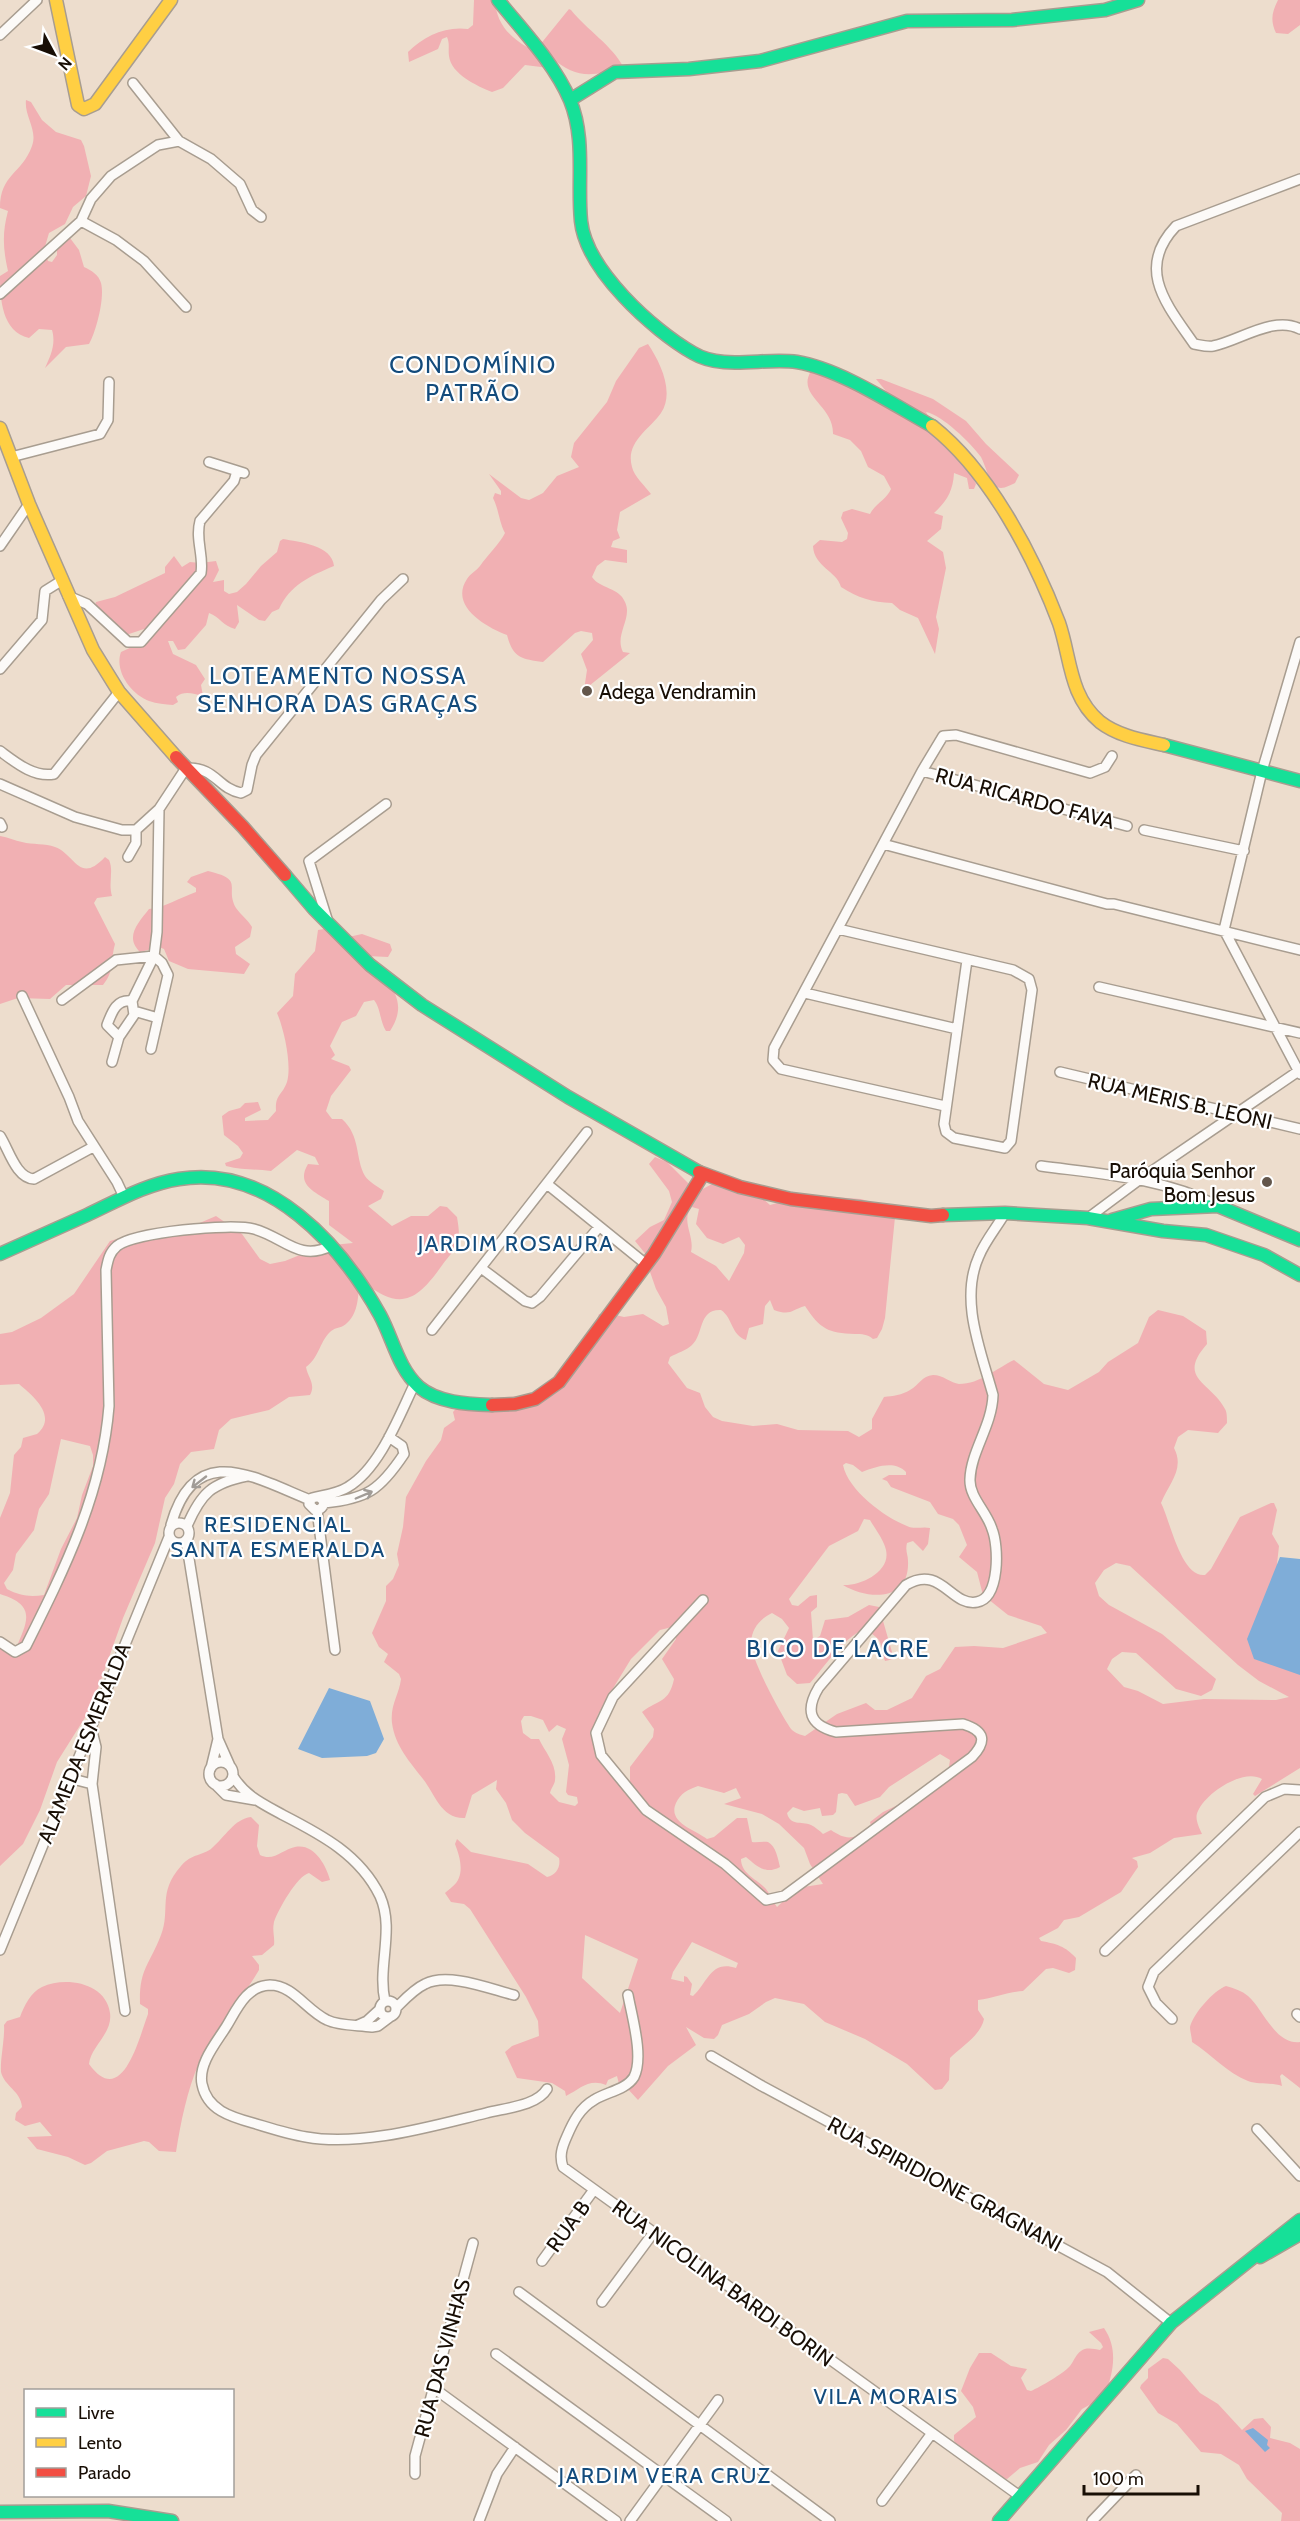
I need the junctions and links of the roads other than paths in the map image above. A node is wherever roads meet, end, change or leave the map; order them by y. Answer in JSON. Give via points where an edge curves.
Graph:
{"nodes":[{"id":1,"x":37,"y":0,"type":"edge"},
{"id":2,"x":56,"y":0,"type":"edge"},
{"id":3,"x":171,"y":0,"type":"edge"},
{"id":4,"x":498,"y":0,"type":"edge"},
{"id":5,"x":1138,"y":0,"type":"edge"},
{"id":6,"x":0,"y":35,"type":"edge"},
{"id":7,"x":133,"y":83,"type":"dead end"},
{"id":8,"x":570,"y":100,"type":"junction"},
{"id":9,"x":167,"y":127,"type":"junction"},
{"id":10,"x":179,"y":141,"type":"junction"},
{"id":11,"x":158,"y":145,"type":"junction"},
{"id":12,"x":1300,"y":179,"type":"edge"},
{"id":13,"x":261,"y":217,"type":"dead end"},
{"id":14,"x":81,"y":220,"type":"junction"},
{"id":15,"x":0,"y":294,"type":"edge"},
{"id":16,"x":186,"y":307,"type":"dead end"},
{"id":17,"x":1300,"y":329,"type":"edge"},
{"id":18,"x":109,"y":382,"type":"dead end"},
{"id":19,"x":0,"y":428,"type":"edge"},
{"id":20,"x":11,"y":457,"type":"junction"},
{"id":21,"x":209,"y":462,"type":"dead end"},
{"id":22,"x":29,"y":504,"type":"junction"},
{"id":23,"x":0,"y":546,"type":"edge"},
{"id":24,"x":403,"y":579,"type":"dead end"},
{"id":25,"x":61,"y":581,"type":"junction"},
{"id":26,"x":68,"y":596,"type":"junction"},
{"id":27,"x":1300,"y":642,"type":"edge"},
{"id":28,"x":0,"y":669,"type":"edge"},
{"id":29,"x":119,"y":692,"type":"junction"},
{"id":30,"x":0,"y":751,"type":"edge"},
{"id":31,"x":1112,"y":756,"type":"dead end"},
{"id":32,"x":186,"y":768,"type":"junction"},
{"id":33,"x":922,"y":771,"type":"junction"},
{"id":34,"x":1262,"y":771,"type":"junction"},
{"id":35,"x":1300,"y":781,"type":"edge"},
{"id":36,"x":0,"y":784,"type":"edge"},
{"id":37,"x":386,"y":804,"type":"dead end"},
{"id":38,"x":159,"y":809,"type":"junction"},
{"id":39,"x":1127,"y":826,"type":"dead end"},
{"id":40,"x":136,"y":830,"type":"junction"},
{"id":41,"x":1144,"y":830,"type":"dead end"},
{"id":42,"x":883,"y":844,"type":"junction"},
{"id":43,"x":1244,"y":851,"type":"junction"},
{"id":44,"x":128,"y":857,"type":"dead end"},
{"id":45,"x":329,"y":924,"type":"junction"},
{"id":46,"x":838,"y":929,"type":"junction"},
{"id":47,"x":1224,"y":930,"type":"junction"},
{"id":48,"x":1300,"y":950,"type":"edge"},
{"id":49,"x":154,"y":957,"type":"junction"},
{"id":50,"x":967,"y":960,"type":"junction"},
{"id":51,"x":1099,"y":987,"type":"dead end"},
{"id":52,"x":805,"y":993,"type":"junction"},
{"id":53,"x":22,"y":996,"type":"dead end"},
{"id":54,"x":62,"y":1000,"type":"dead end"},
{"id":55,"x":133,"y":1006,"type":"junction"},
{"id":56,"x":158,"y":1018,"type":"junction"},
{"id":57,"x":1274,"y":1026,"type":"junction"},
{"id":58,"x":957,"y":1029,"type":"junction"},
{"id":59,"x":1300,"y":1033,"type":"edge"},
{"id":60,"x":119,"y":1037,"type":"junction"},
{"id":61,"x":151,"y":1049,"type":"dead end"},
{"id":62,"x":112,"y":1062,"type":"dead end"},
{"id":63,"x":1060,"y":1072,"type":"dead end"},
{"id":64,"x":1299,"y":1072,"type":"edge"},
{"id":65,"x":945,"y":1106,"type":"junction"},
{"id":66,"x":1236,"y":1114,"type":"junction"},
{"id":67,"x":1300,"y":1129,"type":"edge"},
{"id":68,"x":586,"y":1132,"type":"dead end"},
{"id":69,"x":0,"y":1136,"type":"edge"},
{"id":70,"x":93,"y":1147,"type":"junction"},
{"id":71,"x":1041,"y":1166,"type":"dead end"},
{"id":72,"x":703,"y":1174,"type":"junction"},
{"id":73,"x":1140,"y":1180,"type":"junction"},
{"id":74,"x":547,"y":1184,"type":"junction"},
{"id":75,"x":124,"y":1197,"type":"junction"},
{"id":76,"x":1218,"y":1206,"type":"junction"},
{"id":77,"x":1005,"y":1213,"type":"junction"},
{"id":78,"x":1088,"y":1218,"type":"junction"},
{"id":79,"x":1107,"y":1221,"type":"junction"},
{"id":80,"x":599,"y":1227,"type":"junction"},
{"id":81,"x":1300,"y":1240,"type":"edge"},
{"id":82,"x":331,"y":1246,"type":"junction"},
{"id":83,"x":0,"y":1254,"type":"edge"},
{"id":84,"x":647,"y":1264,"type":"junction"},
{"id":85,"x":481,"y":1268,"type":"junction"},
{"id":86,"x":1300,"y":1275,"type":"edge"},
{"id":87,"x":432,"y":1330,"type":"dead end"},
{"id":88,"x":415,"y":1383,"type":"junction"},
{"id":89,"x":389,"y":1437,"type":"junction"},
{"id":90,"x":248,"y":1476,"type":"junction"},
{"id":91,"x":317,"y":1502,"type":"junction"},
{"id":92,"x":171,"y":1525,"type":"junction"},
{"id":93,"x":187,"y":1526,"type":"junction"},
{"id":94,"x":169,"y":1537,"type":"junction"},
{"id":95,"x":186,"y":1540,"type":"junction"},
{"id":96,"x":704,"y":1600,"type":"dead end"},
{"id":97,"x":0,"y":1642,"type":"edge"},
{"id":98,"x":335,"y":1650,"type":"dead end"},
{"id":99,"x":91,"y":1727,"type":"junction"},
{"id":100,"x":218,"y":1739,"type":"junction"},
{"id":101,"x":230,"y":1766,"type":"junction"},
{"id":102,"x":211,"y":1768,"type":"junction"},
{"id":103,"x":233,"y":1776,"type":"junction"},
{"id":104,"x":69,"y":1778,"type":"junction"},
{"id":105,"x":92,"y":1784,"type":"junction"},
{"id":106,"x":215,"y":1784,"type":"junction"},
{"id":107,"x":1300,"y":1790,"type":"edge"},
{"id":108,"x":255,"y":1800,"type":"junction"},
{"id":109,"x":1300,"y":1832,"type":"edge"},
{"id":110,"x":0,"y":1950,"type":"edge"},
{"id":111,"x":1105,"y":1951,"type":"dead end"},
{"id":112,"x":514,"y":1995,"type":"dead end"},
{"id":113,"x":628,"y":1995,"type":"dead end"},
{"id":114,"x":385,"y":2001,"type":"junction"},
{"id":115,"x":396,"y":2008,"type":"junction"},
{"id":116,"x":379,"y":2010,"type":"junction"},
{"id":117,"x":125,"y":2011,"type":"dead end"},
{"id":118,"x":390,"y":2017,"type":"junction"},
{"id":119,"x":1172,"y":2019,"type":"dead end"},
{"id":120,"x":358,"y":2025,"type":"junction"},
{"id":121,"x":711,"y":2056,"type":"dead end"},
{"id":122,"x":548,"y":2089,"type":"dead end"},
{"id":123,"x":1257,"y":2129,"type":"dead end"},
{"id":124,"x":1300,"y":2176,"type":"edge"},
{"id":125,"x":593,"y":2191,"type":"junction"},
{"id":126,"x":1300,"y":2220,"type":"edge"},
{"id":127,"x":654,"y":2232,"type":"junction"},
{"id":128,"x":1300,"y":2234,"type":"edge"},
{"id":129,"x":473,"y":2243,"type":"dead end"},
{"id":130,"x":543,"y":2261,"type":"dead end"},
{"id":131,"x":1250,"y":2262,"type":"junction"},
{"id":132,"x":519,"y":2292,"type":"dead end"},
{"id":133,"x":602,"y":2302,"type":"dead end"},
{"id":134,"x":1171,"y":2324,"type":"junction"},
{"id":135,"x":496,"y":2354,"type":"dead end"},
{"id":136,"x":435,"y":2389,"type":"junction"},
{"id":137,"x":718,"y":2400,"type":"dead end"},
{"id":138,"x":700,"y":2425,"type":"junction"},
{"id":139,"x":932,"y":2433,"type":"junction"},
{"id":140,"x":515,"y":2447,"type":"junction"},
{"id":141,"x":415,"y":2474,"type":"dead end"},
{"id":142,"x":664,"y":2475,"type":"junction"},
{"id":143,"x":1136,"y":2475,"type":"dead end"},
{"id":144,"x":1021,"y":2497,"type":"junction"},
{"id":145,"x":882,"y":2501,"type":"dead end"},
{"id":146,"x":0,"y":2512,"type":"edge"},
{"id":147,"x":172,"y":2521,"type":"edge"},
{"id":148,"x":479,"y":2521,"type":"edge"},
{"id":149,"x":616,"y":2521,"type":"edge"},
{"id":150,"x":630,"y":2521,"type":"edge"},
{"id":151,"x":726,"y":2521,"type":"edge"},
{"id":152,"x":830,"y":2521,"type":"edge"},
{"id":153,"x":999,"y":2521,"type":"edge"},
{"id":154,"x":1092,"y":2521,"type":"edge"}],
"edges":[{"from":1,"to":6,"type":"street"},
{"from":2,"to":3,"type":"main road","via":[[78,105],[84,109],[95,104]]},
{"from":4,"to":8,"type":"main road","via":[[546,61]]},
{"from":5,"to":8,"type":"main road","via":[[1105,10],[1012,20],[907,21],[760,61],[615,72]]},
{"from":7,"to":9,"type":"street"},
{"from":8,"to":34,"type":"main road","via":[[580,144],[581,223],[587,242],[601,269],[641,315],[696,355],[718,361],[797,363],[840,376],[932,426],[978,472],[1020,539],[1059,623],[1080,699],[1099,721],[1116,732]]},
{"from":9,"to":10,"type":"street"},
{"from":9,"to":11,"type":"street"},
{"from":10,"to":11,"type":"street"},
{"from":10,"to":13,"type":"street","via":[[226,171],[240,184],[252,210]]},
{"from":11,"to":14,"type":"street","via":[[111,176]]},
{"from":12,"to":17,"type":"street","via":[[1176,226],[1165,237],[1155,259],[1165,303],[1194,344],[1211,346],[1268,328],[1292,325]]},
{"from":14,"to":15,"type":"street"},
{"from":14,"to":16,"type":"street","via":[[144,261]]},
{"from":18,"to":20,"type":"street","via":[[108,420],[100,434]]},
{"from":19,"to":20,"type":"main road"},
{"from":20,"to":22,"type":"main road"},
{"from":21,"to":26,"type":"street","via":[[241,472],[200,521],[201,573],[148,637],[141,642],[128,642],[87,604]]},
{"from":22,"to":23,"type":"street"},
{"from":22,"to":25,"type":"main road"},
{"from":24,"to":32,"type":"street","via":[[381,600],[256,755],[247,790],[234,792],[204,769]]},
{"from":25,"to":26,"type":"main road"},
{"from":25,"to":28,"type":"street","via":[[45,591],[42,620]]},
{"from":26,"to":29,"type":"main road","via":[[93,650]]},
{"from":27,"to":34,"type":"street"},
{"from":29,"to":30,"type":"street","via":[[54,774],[22,766]]},
{"from":29,"to":32,"type":"main road"},
{"from":31,"to":33,"type":"street","via":[[1105,767],[1090,773],[949,734],[938,742]]},
{"from":32,"to":38,"type":"street"},
{"from":32,"to":45,"type":"main road"},
{"from":33,"to":39,"type":"street","name":"RUA RICARDO FAVA"},
{"from":33,"to":42,"type":"street"},
{"from":34,"to":35,"type":"main road"},
{"from":34,"to":43,"type":"street"},
{"from":36,"to":40,"type":"street","via":[[75,817]]},
{"from":37,"to":45,"type":"street","via":[[309,861]]},
{"from":38,"to":40,"type":"street"},
{"from":38,"to":49,"type":"street"},
{"from":40,"to":44,"type":"street","via":[[136,843]]},
{"from":41,"to":43,"type":"street","name":"RUA RICARDO FAVA"},
{"from":42,"to":46,"type":"street"},
{"from":42,"to":47,"type":"street"},
{"from":43,"to":47,"type":"street"},
{"from":45,"to":72,"type":"main road","via":[[370,965],[422,1005],[568,1097]]},
{"from":46,"to":50,"type":"street"},
{"from":46,"to":52,"type":"street"},
{"from":47,"to":48,"type":"street"},
{"from":47,"to":57,"type":"street"},
{"from":49,"to":54,"type":"street","via":[[116,960]]},
{"from":49,"to":55,"type":"street"},
{"from":49,"to":56,"type":"street","via":[[168,975]]},
{"from":50,"to":58,"type":"street"},
{"from":50,"to":65,"type":"street","via":[[1021,973],[1029,979],[1032,990],[1009,1145],[1000,1148],[954,1138],[946,1132]]},
{"from":51,"to":57,"type":"street"},
{"from":52,"to":58,"type":"street"},
{"from":52,"to":65,"type":"street","via":[[774,1048],[775,1065]]},
{"from":53,"to":70,"type":"street"},
{"from":55,"to":56,"type":"street"},
{"from":55,"to":60,"type":"street","via":[[131,1020]]},
{"from":55,"to":60,"type":"street","via":[[124,1000],[119,1003],[107,1025]]},
{"from":56,"to":61,"type":"street"},
{"from":57,"to":59,"type":"street"},
{"from":57,"to":64,"type":"street"},
{"from":58,"to":65,"type":"street"},
{"from":60,"to":62,"type":"street"},
{"from":63,"to":66,"type":"street","name":"RUA MERIS B. LEONI"},
{"from":64,"to":66,"type":"street"},
{"from":66,"to":67,"type":"street","name":"RUA MERIS B. LEONI"},
{"from":66,"to":73,"type":"street"},
{"from":68,"to":74,"type":"street"},
{"from":69,"to":70,"type":"street","via":[[19,1171],[30,1179]]},
{"from":70,"to":75,"type":"street"},
{"from":71,"to":73,"type":"street"},
{"from":72,"to":77,"type":"main road","via":[[791,1200],[931,1216]]},
{"from":72,"to":84,"type":"main road"},
{"from":73,"to":76,"type":"street","via":[[1190,1192]]},
{"from":73,"to":78,"type":"street"},
{"from":74,"to":80,"type":"street"},
{"from":74,"to":85,"type":"street"},
{"from":75,"to":82,"type":"main road","via":[[174,1180],[210,1177],[243,1184],[270,1195]]},
{"from":75,"to":83,"type":"main road"},
{"from":76,"to":79,"type":"main road","via":[[1150,1209]]},
{"from":76,"to":81,"type":"main road"},
{"from":77,"to":78,"type":"main road"},
{"from":77,"to":96,"type":"street","via":[[979,1255],[970,1300],[993,1395],[992,1411],[970,1480],[996,1542],[991,1593],[975,1603],[937,1582],[916,1579],[906,1585],[857,1641],[810,1701],[815,1722],[830,1731],[963,1724],[981,1734],[979,1749],[821,1870],[784,1896],[766,1900],[725,1864],[646,1810],[601,1755],[596,1733],[613,1697]]},
{"from":78,"to":79,"type":"main road"},
{"from":79,"to":86,"type":"main road","via":[[1206,1235],[1264,1255]]},
{"from":80,"to":84,"type":"street"},
{"from":80,"to":85,"type":"street","via":[[532,1303]]},
{"from":82,"to":88,"type":"main road","via":[[381,1317]]},
{"from":82,"to":97,"type":"street","via":[[313,1253],[302,1251],[254,1229],[223,1226],[137,1237],[118,1244],[109,1255],[106,1270],[109,1406],[92,1491],[70,1558],[26,1646],[15,1652]]},
{"from":84,"to":88,"type":"main road","via":[[569,1370],[543,1396],[509,1405],[476,1404],[432,1396]]},
{"from":85,"to":87,"type":"street"},
{"from":88,"to":89,"type":"street"},
{"from":89,"to":91,"type":"street","via":[[364,1473],[347,1488]]},
{"from":91,"to":89,"type":"street","name":"ALAMEDA ESMERALDA","one_way":true,"via":[[355,1499],[385,1481],[404,1454],[404,1449]]},
{"from":90,"to":91,"type":"street","name":"ALAMEDA ESMERALDA"},
{"from":90,"to":92,"type":"street","name":"ALAMEDA ESMERALDA","one_way":true,"via":[[223,1470],[202,1477],[176,1508]]},
{"from":90,"to":93,"type":"street","via":[[225,1480],[206,1492]]},
{"from":91,"to":98,"type":"street"},
{"from":92,"to":93,"type":"street","via":[[180,1522]]},
{"from":92,"to":94,"type":"street","name":"ALAMEDA ESMERALDA"},
{"from":93,"to":95,"type":"street"},
{"from":94,"to":95,"type":"street","via":[[177,1543]]},
{"from":94,"to":99,"type":"street","name":"ALAMEDA ESMERALDA"},
{"from":95,"to":100,"type":"street"},
{"from":99,"to":104,"type":"street","name":"ALAMEDA ESMERALDA"},
{"from":99,"to":105,"type":"street","via":[[96,1747]]},
{"from":100,"to":101,"type":"street"},
{"from":100,"to":102,"type":"street"},
{"from":101,"to":102,"type":"street","via":[[220,1762]]},
{"from":101,"to":103,"type":"street"},
{"from":102,"to":106,"type":"street","via":[[210,1778]]},
{"from":103,"to":106,"type":"street","via":[[226,1785]]},
{"from":103,"to":108,"type":"street"},
{"from":104,"to":105,"type":"street"},
{"from":104,"to":110,"type":"street","name":"ALAMEDA ESMERALDA"},
{"from":105,"to":117,"type":"street"},
{"from":106,"to":108,"type":"street","via":[[226,1795]]},
{"from":107,"to":111,"type":"street","via":[[1277,1790],[1265,1797]]},
{"from":108,"to":114,"type":"street","via":[[338,1846],[355,1860],[380,1896],[386,1914]]},
{"from":109,"to":119,"type":"street","via":[[1154,1972],[1148,1987],[1150,1996]]},
{"from":112,"to":115,"type":"street","via":[[469,1983],[437,1980],[421,1986]]},
{"from":113,"to":125,"type":"street","name":"RUA NICOLINA BARDI BORIN","via":[[638,2066],[633,2079],[593,2100],[576,2116],[561,2153],[563,2167]]},
{"from":114,"to":115,"type":"street","via":[[391,2001]]},
{"from":114,"to":116,"type":"street"},
{"from":115,"to":118,"type":"street"},
{"from":116,"to":118,"type":"street"},
{"from":116,"to":120,"type":"street"},
{"from":118,"to":120,"type":"street","via":[[378,2026]]},
{"from":120,"to":122,"type":"street","via":[[332,2023],[288,1991],[273,1985],[260,1986],[243,2000],[208,2056],[202,2083],[208,2099],[219,2111],[240,2120],[307,2137],[346,2139],[475,2115],[539,2099]]},
{"from":121,"to":134,"type":"street","name":"RUA SPIRIDIONE GRAGNANI","via":[[1107,2272]]},
{"from":123,"to":124,"type":"street"},
{"from":125,"to":127,"type":"street","name":"RUA NICOLINA BARDI BORIN"},
{"from":125,"to":130,"type":"street","name":"RUA B"},
{"from":126,"to":131,"type":"main road"},
{"from":127,"to":133,"type":"street"},
{"from":127,"to":139,"type":"street","name":"RUA NICOLINA BARDI BORIN"},
{"from":128,"to":131,"type":"main road"},
{"from":129,"to":136,"type":"street","name":"RUA DAS VINHAS"},
{"from":131,"to":134,"type":"main road"},
{"from":132,"to":138,"type":"street"},
{"from":134,"to":144,"type":"main road"},
{"from":135,"to":142,"type":"street"},
{"from":136,"to":140,"type":"street"},
{"from":136,"to":141,"type":"street","name":"RUA DAS VINHAS","via":[[415,2457]]},
{"from":137,"to":138,"type":"street"},
{"from":138,"to":142,"type":"street"},
{"from":138,"to":152,"type":"street"},
{"from":139,"to":144,"type":"street","name":"RUA NICOLINA BARDI BORIN"},
{"from":139,"to":145,"type":"street"},
{"from":140,"to":148,"type":"street","via":[[497,2474]]},
{"from":140,"to":149,"type":"street"},
{"from":142,"to":150,"type":"street"},
{"from":142,"to":151,"type":"street"},
{"from":143,"to":154,"type":"street"},
{"from":144,"to":153,"type":"main road"},
{"from":146,"to":147,"type":"main road","via":[[108,2509]]}]}
